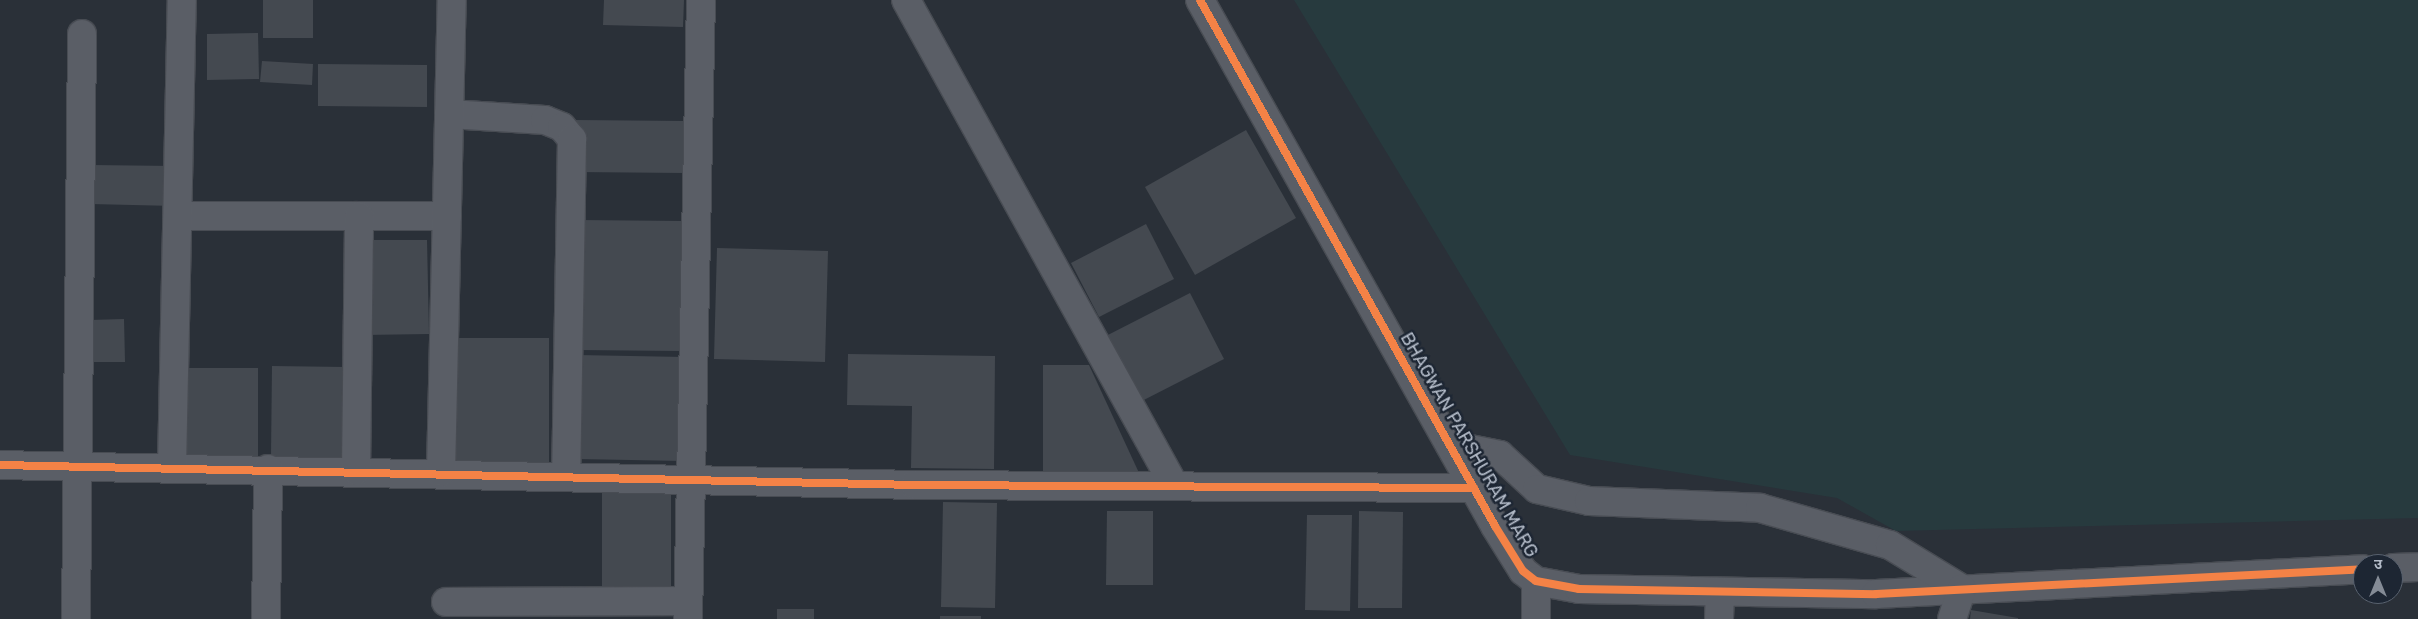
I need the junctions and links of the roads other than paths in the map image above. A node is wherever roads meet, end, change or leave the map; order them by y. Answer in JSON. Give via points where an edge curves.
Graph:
{"nodes":[{"id":1,"x":182,"y":0,"type":"edge"},
{"id":2,"x":452,"y":0,"type":"edge"},
{"id":3,"x":701,"y":0,"type":"edge"},
{"id":4,"x":906,"y":0,"type":"edge"},
{"id":5,"x":1200,"y":0,"type":"edge"},
{"id":6,"x":82,"y":34,"type":"dead end"},
{"id":7,"x":449,"y":114,"type":"junction"},
{"id":8,"x":178,"y":216,"type":"junction"},
{"id":9,"x":358,"y":216,"type":"junction"},
{"id":10,"x":447,"y":216,"type":"junction"},
{"id":11,"x":1450,"y":445,"type":"junction"},
{"id":12,"x":0,"y":465,"type":"edge"},
{"id":13,"x":81,"y":465,"type":"junction"},
{"id":14,"x":172,"y":467,"type":"junction"},
{"id":15,"x":268,"y":469,"type":"junction"},
{"id":16,"x":356,"y":471,"type":"junction"},
{"id":17,"x":442,"y":472,"type":"junction"},
{"id":18,"x":566,"y":475,"type":"junction"},
{"id":19,"x":691,"y":479,"type":"junction"},
{"id":20,"x":1174,"y":485,"type":"junction"},
{"id":21,"x":1474,"y":488,"type":"junction"},
{"id":22,"x":2418,"y":567,"type":"edge"},
{"id":23,"x":2403,"y":568,"type":"edge"},
{"id":24,"x":2353,"y":569,"type":"edge"},
{"id":25,"x":1536,"y":581,"type":"junction"},
{"id":26,"x":1962,"y":589,"type":"junction"},
{"id":27,"x":1720,"y":592,"type":"junction"},
{"id":28,"x":446,"y":602,"type":"dead end"},
{"id":29,"x":688,"y":610,"type":"edge"},
{"id":30,"x":76,"y":619,"type":"edge"},
{"id":31,"x":266,"y":619,"type":"edge"},
{"id":32,"x":1536,"y":619,"type":"edge"},
{"id":33,"x":1719,"y":619,"type":"edge"},
{"id":34,"x":1952,"y":619,"type":"edge"}],
"edges":[{"from":1,"to":8,"type":"street"},
{"from":2,"to":7,"type":"street"},
{"from":3,"to":19,"type":"street"},
{"from":4,"to":20,"type":"street"},
{"from":5,"to":11,"type":"street","name":"BHAGWAN PARSHURAM MARG"},
{"from":6,"to":13,"type":"street"},
{"from":7,"to":10,"type":"street"},
{"from":7,"to":18,"type":"street","via":[[545,120],[562,127],[572,139]]},
{"from":8,"to":9,"type":"street"},
{"from":8,"to":14,"type":"street"},
{"from":9,"to":10,"type":"street"},
{"from":9,"to":16,"type":"street"},
{"from":10,"to":17,"type":"street"},
{"from":11,"to":21,"type":"street","name":"BHAGWAN PARSHURAM MARG"},
{"from":11,"to":26,"type":"street","name":"BHAGWAN PARSHURAM MARG","via":[[1500,455],[1537,489],[1589,501],[1760,508],[1890,545]]},
{"from":12,"to":13,"type":"street"},
{"from":13,"to":14,"type":"street"},
{"from":13,"to":30,"type":"street"},
{"from":14,"to":15,"type":"street"},
{"from":15,"to":16,"type":"street"},
{"from":15,"to":31,"type":"street"},
{"from":16,"to":17,"type":"street"},
{"from":17,"to":18,"type":"street"},
{"from":18,"to":19,"type":"street"},
{"from":19,"to":20,"type":"street"},
{"from":19,"to":29,"type":"street"},
{"from":20,"to":21,"type":"street"},
{"from":21,"to":25,"type":"street","name":"BHAGWAN PARSHURAM MARG","via":[[1515,559]]},
{"from":22,"to":23,"type":"street"},
{"from":24,"to":26,"type":"street"},
{"from":25,"to":27,"type":"street","name":"BHAGWAN PARSHURAM MARG","via":[[1579,589]]},
{"from":25,"to":32,"type":"street"},
{"from":26,"to":27,"type":"street","name":"BHAGWAN PARSHURAM MARG","via":[[1876,594]]},
{"from":26,"to":34,"type":"street"},
{"from":27,"to":33,"type":"street"},
{"from":28,"to":29,"type":"street"}]}
